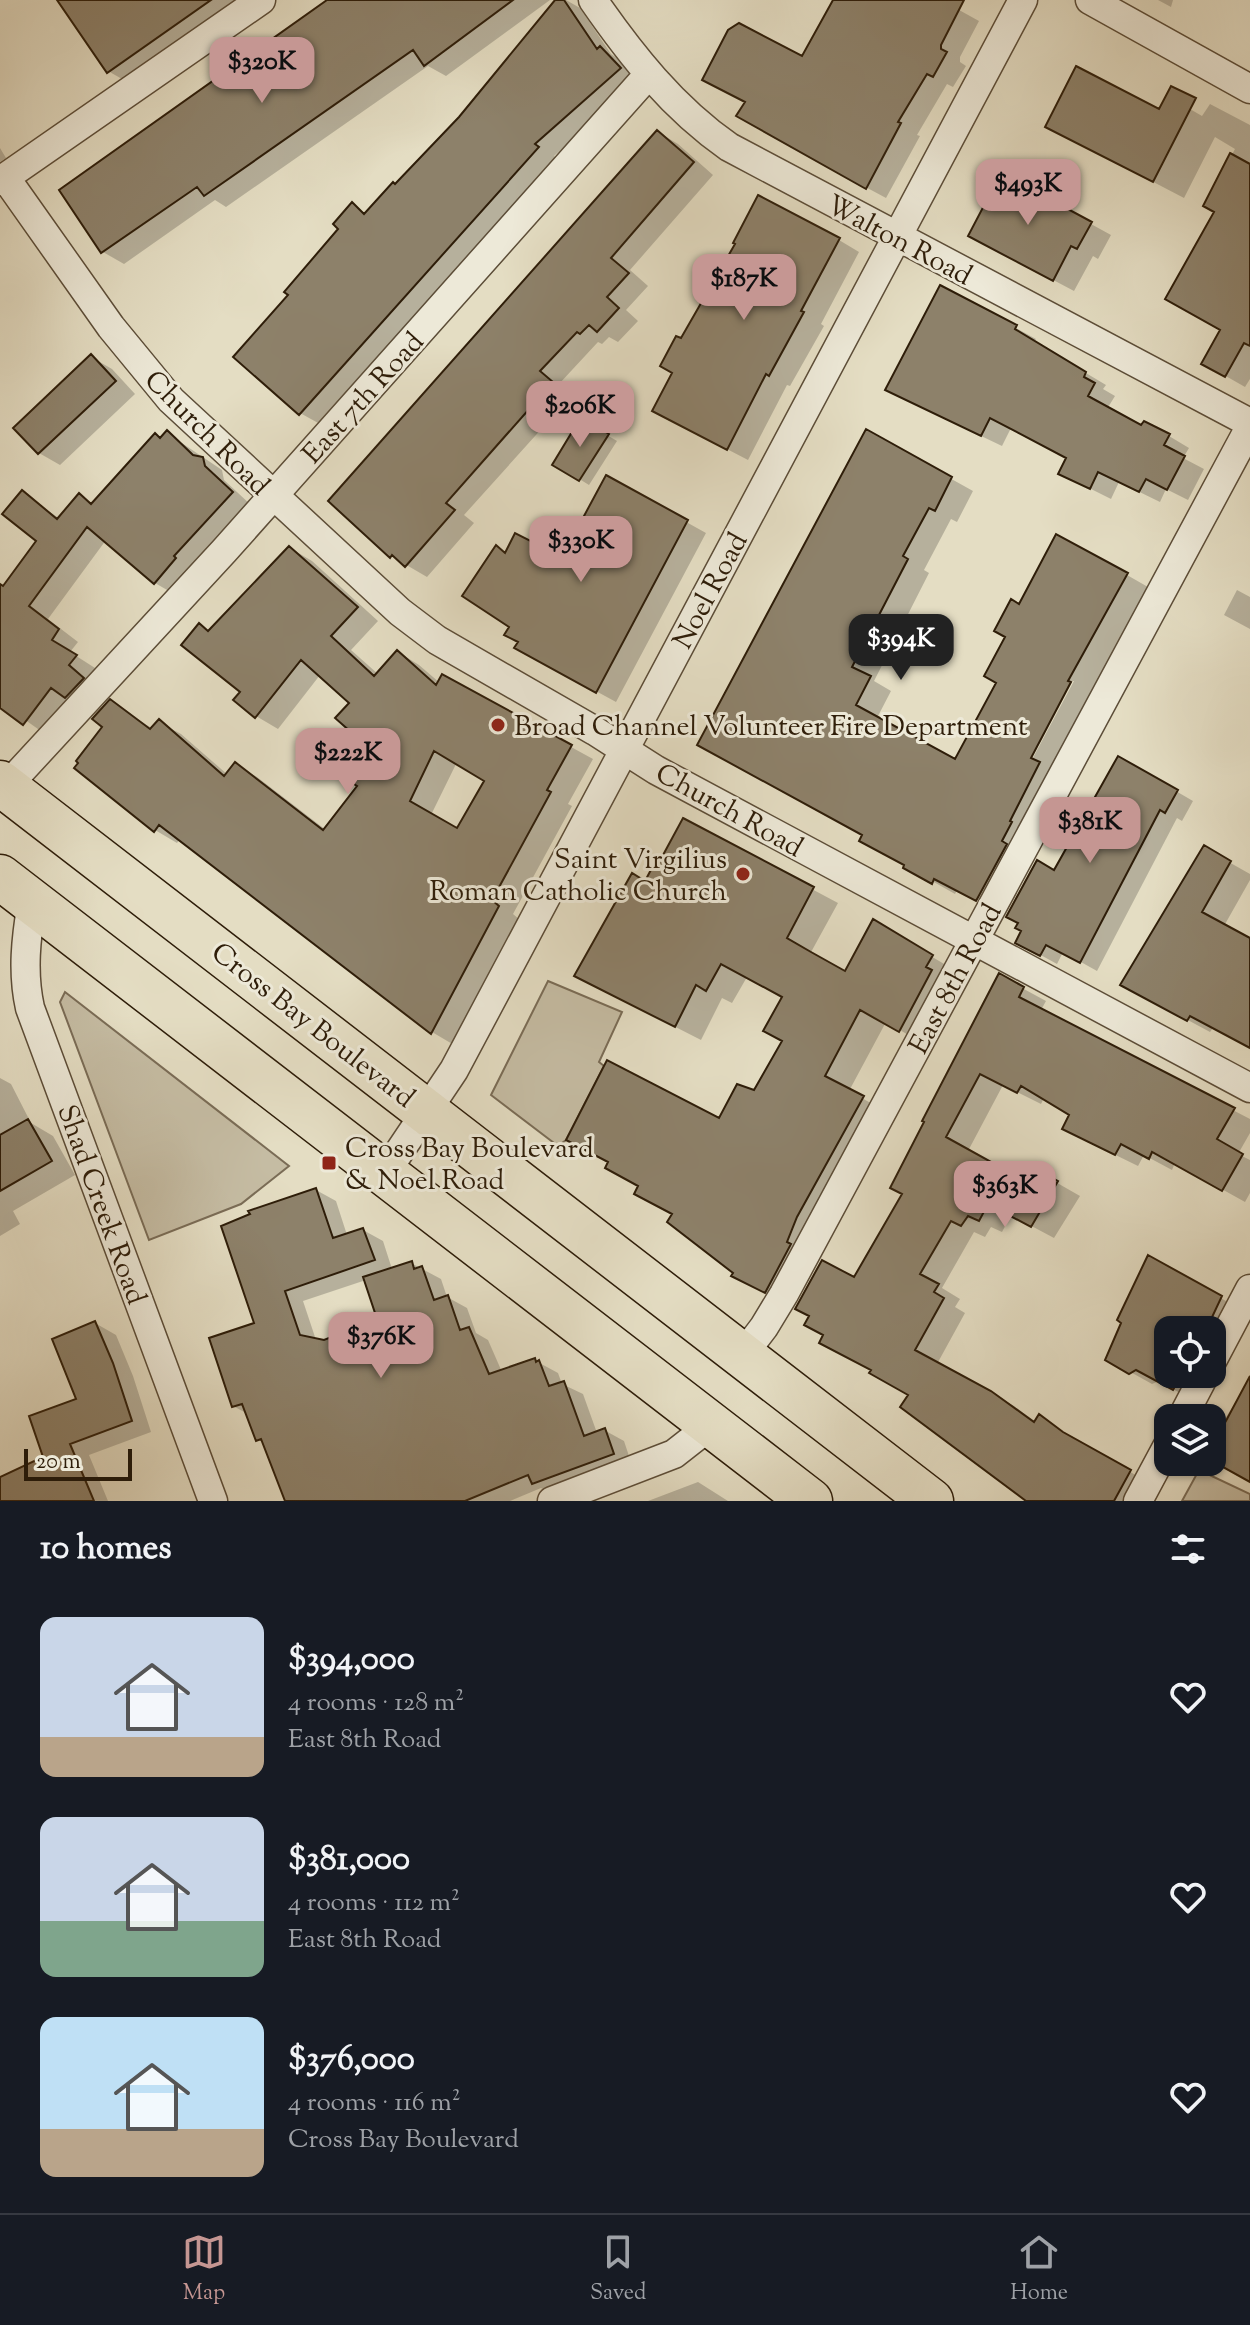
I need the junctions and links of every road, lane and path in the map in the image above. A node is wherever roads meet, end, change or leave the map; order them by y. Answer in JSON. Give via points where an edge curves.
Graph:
{"nodes":[{"id":1,"x":261,"y":0,"type":"edge"},
{"id":2,"x":593,"y":0,"type":"edge"},
{"id":3,"x":1023,"y":0,"type":"edge"},
{"id":4,"x":1090,"y":0,"type":"edge"},
{"id":5,"x":649,"y":74,"type":"junction"},
{"id":6,"x":1250,"y":89,"type":"edge"},
{"id":7,"x":2,"y":179,"type":"edge"},
{"id":8,"x":896,"y":237,"type":"junction"},
{"id":9,"x":1250,"y":425,"type":"edge"},
{"id":10,"x":273,"y":496,"type":"junction"},
{"id":11,"x":625,"y":749,"type":"junction"},
{"id":12,"x":3,"y":785,"type":"edge"},
{"id":13,"x":16,"y":890,"type":"edge"},
{"id":14,"x":974,"y":940,"type":"junction"},
{"id":15,"x":1250,"y":1088,"type":"edge"},
{"id":16,"x":428,"y":1112,"type":"junction"},
{"id":17,"x":385,"y":1173,"type":"junction"},
{"id":18,"x":1250,"y":1289,"type":"edge"},
{"id":19,"x":1226,"y":1334,"type":"edge"},
{"id":20,"x":742,"y":1356,"type":"junction"},
{"id":21,"x":711,"y":1425,"type":"junction"},
{"id":22,"x":1154,"y":1471,"type":"edge"},
{"id":23,"x":213,"y":1501,"type":"edge"},
{"id":24,"x":552,"y":1501,"type":"edge"},
{"id":25,"x":810,"y":1501,"type":"edge"},
{"id":26,"x":931,"y":1501,"type":"edge"},
{"id":27,"x":1138,"y":1501,"type":"edge"}],
"edges":[{"from":1,"to":7,"type":"street"},
{"from":2,"to":5,"type":"street","name":"Walton Road"},
{"from":3,"to":8,"type":"street","name":"Noel Road"},
{"from":4,"to":6,"type":"street"},
{"from":5,"to":8,"type":"street","name":"Walton Road","via":[[729,147]]},
{"from":5,"to":10,"type":"street","name":"East 7th Road"},
{"from":7,"to":10,"type":"street","name":"Church Road","via":[[151,378]]},
{"from":8,"to":9,"type":"street","name":"Walton Road"},
{"from":8,"to":11,"type":"street","name":"Noel Road"},
{"from":9,"to":14,"type":"street","name":"East 8th Road"},
{"from":10,"to":11,"type":"street","name":"Church Road","via":[[420,628]]},
{"from":10,"to":12,"type":"street","name":"East 7th Road"},
{"from":11,"to":14,"type":"street","name":"Church Road"},
{"from":11,"to":16,"type":"street","name":"Noel Road"},
{"from":12,"to":16,"type":"main road","name":"Cross Bay Boulevard"},
{"from":13,"to":17,"type":"main road"},
{"from":13,"to":23,"type":"street","name":"Shad Creek Road","via":[[30,1008]]},
{"from":14,"to":15,"type":"street","name":"Church Road"},
{"from":14,"to":20,"type":"street","name":"East 8th Road","via":[[784,1294]]},
{"from":16,"to":17,"type":"street","name":"Noel Road"},
{"from":16,"to":20,"type":"main road","name":"Cross Bay Boulevard"},
{"from":17,"to":21,"type":"main road"},
{"from":18,"to":19,"type":"street"},
{"from":20,"to":26,"type":"main road","name":"Cross Bay Boulevard"},
{"from":21,"to":24,"type":"street","via":[[674,1454]]},
{"from":21,"to":25,"type":"main road"},
{"from":22,"to":27,"type":"street"}]}
